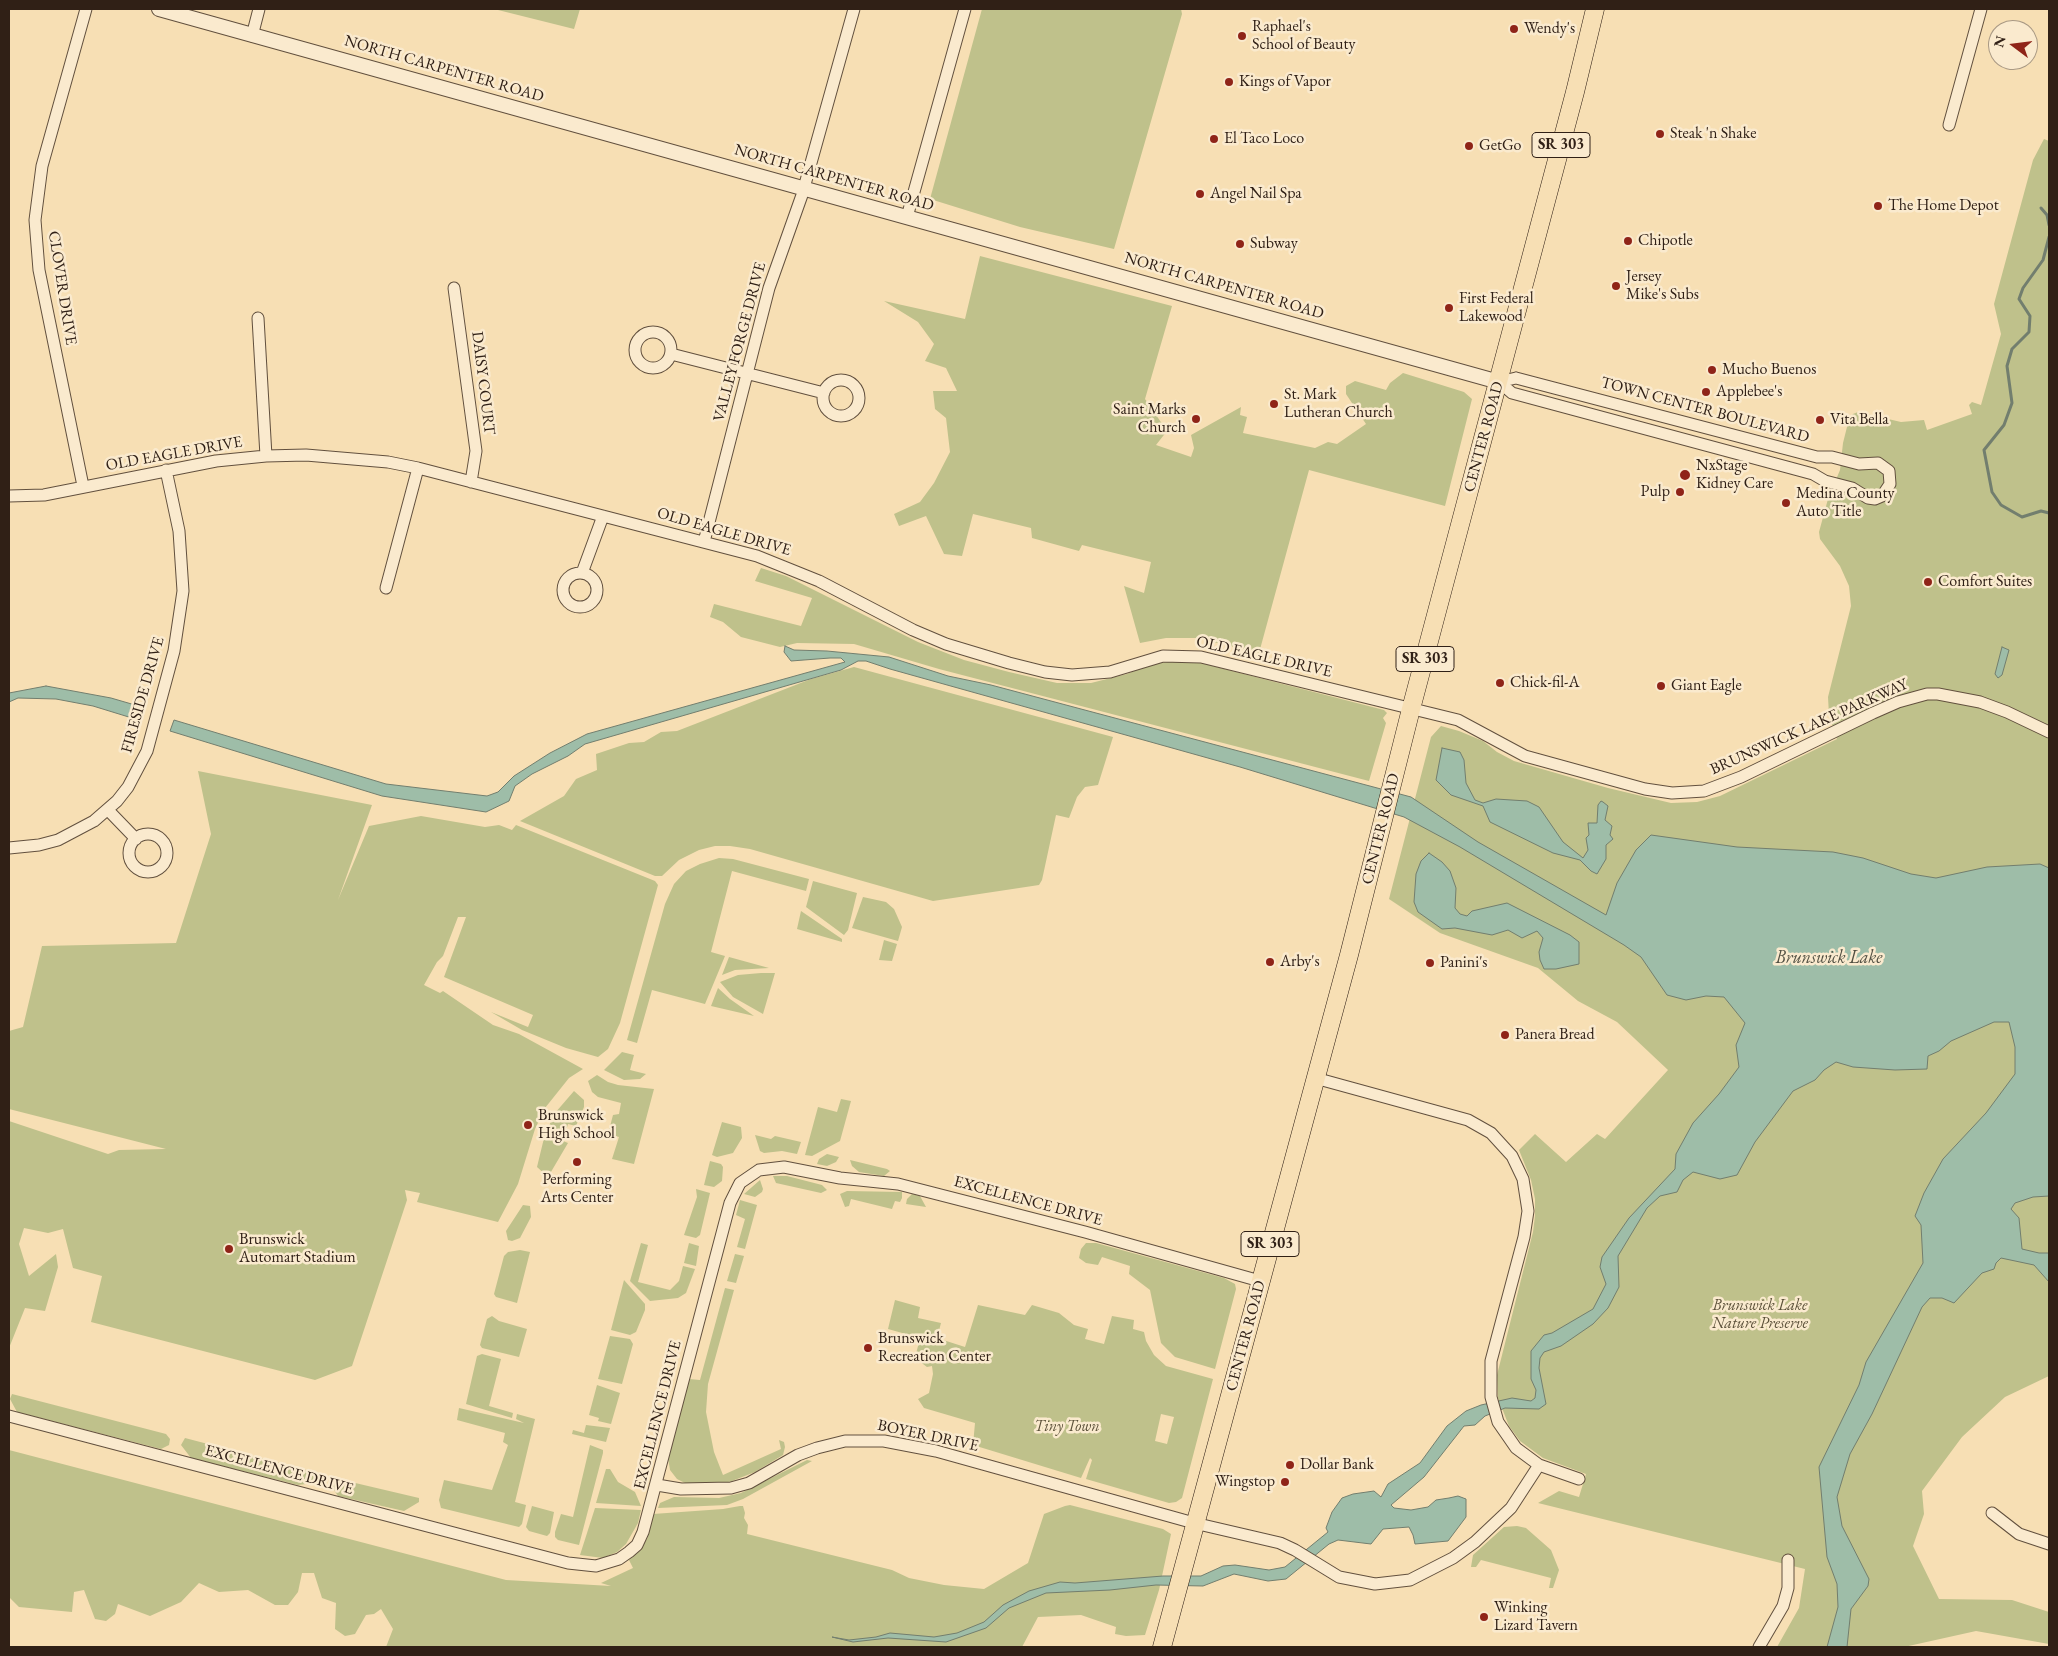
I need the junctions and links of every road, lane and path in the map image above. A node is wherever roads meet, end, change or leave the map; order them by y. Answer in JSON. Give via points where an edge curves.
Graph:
{"nodes":[{"id":1,"x":86,"y":9,"type":"edge"},
{"id":2,"x":159,"y":9,"type":"edge"},
{"id":3,"x":259,"y":9,"type":"edge"},
{"id":4,"x":854,"y":9,"type":"edge"},
{"id":5,"x":965,"y":9,"type":"edge"},
{"id":6,"x":1595,"y":9,"type":"edge"},
{"id":7,"x":1981,"y":9,"type":"edge"},
{"id":8,"x":252,"y":36,"type":"junction"},
{"id":9,"x":1949,"y":125,"type":"dead end"},
{"id":10,"x":804,"y":187,"type":"junction"},
{"id":11,"x":907,"y":217,"type":"junction"},
{"id":12,"x":454,"y":288,"type":"dead end"},
{"id":13,"x":258,"y":318,"type":"dead end"},
{"id":14,"x":671,"y":354,"type":"dead end"},
{"id":15,"x":748,"y":374,"type":"junction"},
{"id":16,"x":1499,"y":382,"type":"junction"},
{"id":17,"x":824,"y":393,"type":"dead end"},
{"id":18,"x":266,"y":456,"type":"junction"},
{"id":19,"x":418,"y":468,"type":"junction"},
{"id":20,"x":166,"y":470,"type":"junction"},
{"id":21,"x":471,"y":482,"type":"junction"},
{"id":22,"x":83,"y":486,"type":"junction"},
{"id":23,"x":9,"y":496,"type":"edge"},
{"id":24,"x":603,"y":516,"type":"junction"},
{"id":25,"x":704,"y":542,"type":"junction"},
{"id":26,"x":582,"y":573,"type":"dead end"},
{"id":27,"x":386,"y":588,"type":"dead end"},
{"id":28,"x":1412,"y":708,"type":"junction"},
{"id":29,"x":2049,"y":732,"type":"edge"},
{"id":30,"x":108,"y":810,"type":"junction"},
{"id":31,"x":136,"y":839,"type":"dead end"},
{"id":32,"x":9,"y":848,"type":"edge"},
{"id":33,"x":1315,"y":1078,"type":"junction"},
{"id":34,"x":1260,"y":1281,"type":"junction"},
{"id":35,"x":9,"y":1416,"type":"edge"},
{"id":36,"x":1539,"y":1465,"type":"junction"},
{"id":37,"x":1579,"y":1478,"type":"dead end"},
{"id":38,"x":657,"y":1485,"type":"junction"},
{"id":39,"x":1992,"y":1513,"type":"dead end"},
{"id":40,"x":1194,"y":1523,"type":"junction"},
{"id":41,"x":2049,"y":1544,"type":"edge"},
{"id":42,"x":1788,"y":1560,"type":"dead end"},
{"id":43,"x":1162,"y":1647,"type":"edge"},
{"id":44,"x":1758,"y":1647,"type":"edge"}],
"edges":[{"from":1,"to":22,"type":"street","name":"CLOVER DRIVE","via":[[42,166],[35,220],[39,270]]},
{"from":2,"to":8,"type":"street","name":"NORTH CARPENTER ROAD"},
{"from":3,"to":8,"type":"street"},
{"from":4,"to":10,"type":"street","name":"VALLEY FORGE DRIVE"},
{"from":5,"to":11,"type":"street"},
{"from":6,"to":16,"type":"main road","name":"CENTER ROAD","number":"SR 303"},
{"from":7,"to":9,"type":"street"},
{"from":8,"to":10,"type":"street","name":"NORTH CARPENTER ROAD"},
{"from":10,"to":11,"type":"street","name":"NORTH CARPENTER ROAD"},
{"from":10,"to":15,"type":"street","name":"VALLEY FORGE DRIVE","via":[[769,288]]},
{"from":11,"to":16,"type":"street","name":"NORTH CARPENTER ROAD"},
{"from":12,"to":21,"type":"street","name":"DAISY COURT","via":[[476,451]]},
{"from":13,"to":18,"type":"street"},
{"from":14,"to":15,"type":"street"},
{"from":15,"to":17,"type":"street"},
{"from":15,"to":25,"type":"street","name":"VALLEY FORGE DRIVE"},
{"from":16,"to":16,"type":"street","name":"TOWN CENTER BOULEVARD","via":[[1512,394],[1813,474],[1825,481],[1852,488],[1868,498],[1882,496],[1890,484],[1889,471],[1878,463],[1859,464],[1817,457],[1516,378]]},
{"from":16,"to":28,"type":"main road","name":"CENTER ROAD","number":"SR 303"},
{"from":18,"to":19,"type":"street","name":"OLD EAGLE DRIVE","via":[[347,457]]},
{"from":18,"to":20,"type":"street","name":"OLD EAGLE DRIVE","via":[[216,460]]},
{"from":19,"to":21,"type":"street","name":"OLD EAGLE DRIVE"},
{"from":19,"to":27,"type":"street"},
{"from":20,"to":22,"type":"street","name":"OLD EAGLE DRIVE"},
{"from":20,"to":30,"type":"street","name":"FIRESIDE DRIVE","via":[[182,561],[180,622],[147,751],[128,787]]},
{"from":21,"to":24,"type":"street","name":"OLD EAGLE DRIVE"},
{"from":22,"to":23,"type":"street","name":"OLD EAGLE DRIVE","via":[[44,494]]},
{"from":24,"to":25,"type":"street","name":"OLD EAGLE DRIVE"},
{"from":24,"to":26,"type":"street"},
{"from":25,"to":28,"type":"street","name":"OLD EAGLE DRIVE","via":[[788,567],[946,644],[1045,672],[1092,675],[1163,656],[1201,657]]},
{"from":28,"to":29,"type":"street","name":"BRUNSWICK LAKE PARKWAY","via":[[1458,720],[1525,756],[1645,789],[1672,793],[1704,791],[1741,778],[1873,713],[1927,694],[1980,702]]},
{"from":28,"to":33,"type":"main road","name":"CENTER ROAD","number":"SR 303"},
{"from":30,"to":31,"type":"street"},
{"from":30,"to":32,"type":"street","name":"FIRESIDE DRIVE","via":[[77,832],[58,840]]},
{"from":33,"to":34,"type":"main road","name":"CENTER ROAD","number":"SR 303"},
{"from":33,"to":36,"type":"street","via":[[1468,1120],[1490,1133],[1512,1156],[1523,1179],[1528,1211],[1491,1361],[1490,1390],[1494,1411],[1504,1433],[1516,1448]]},
{"from":34,"to":38,"type":"street","name":"EXCELLENCE DRIVE","via":[[898,1184],[848,1180],[784,1167],[758,1170],[740,1183],[730,1203]]},
{"from":34,"to":40,"type":"main road","name":"CENTER ROAD","number":"SR 303"},
{"from":35,"to":38,"type":"street","name":"EXCELLENCE DRIVE","via":[[584,1566],[602,1565],[619,1559],[637,1545]]},
{"from":36,"to":37,"type":"street"},
{"from":36,"to":40,"type":"street","name":"BOYER DRIVE","via":[[1511,1508],[1493,1527],[1453,1558],[1410,1580],[1375,1584],[1357,1582],[1339,1577],[1280,1543]]},
{"from":38,"to":40,"type":"street","name":"BOYER DRIVE","via":[[689,1490],[731,1488],[749,1483],[817,1448],[845,1441],[872,1440],[936,1451]]},
{"from":39,"to":41,"type":"street","via":[[2019,1534]]},
{"from":40,"to":43,"type":"main road","name":"CENTER ROAD","number":"SR 303"},
{"from":42,"to":44,"type":"street","via":[[1788,1588],[1783,1606]]}]}
